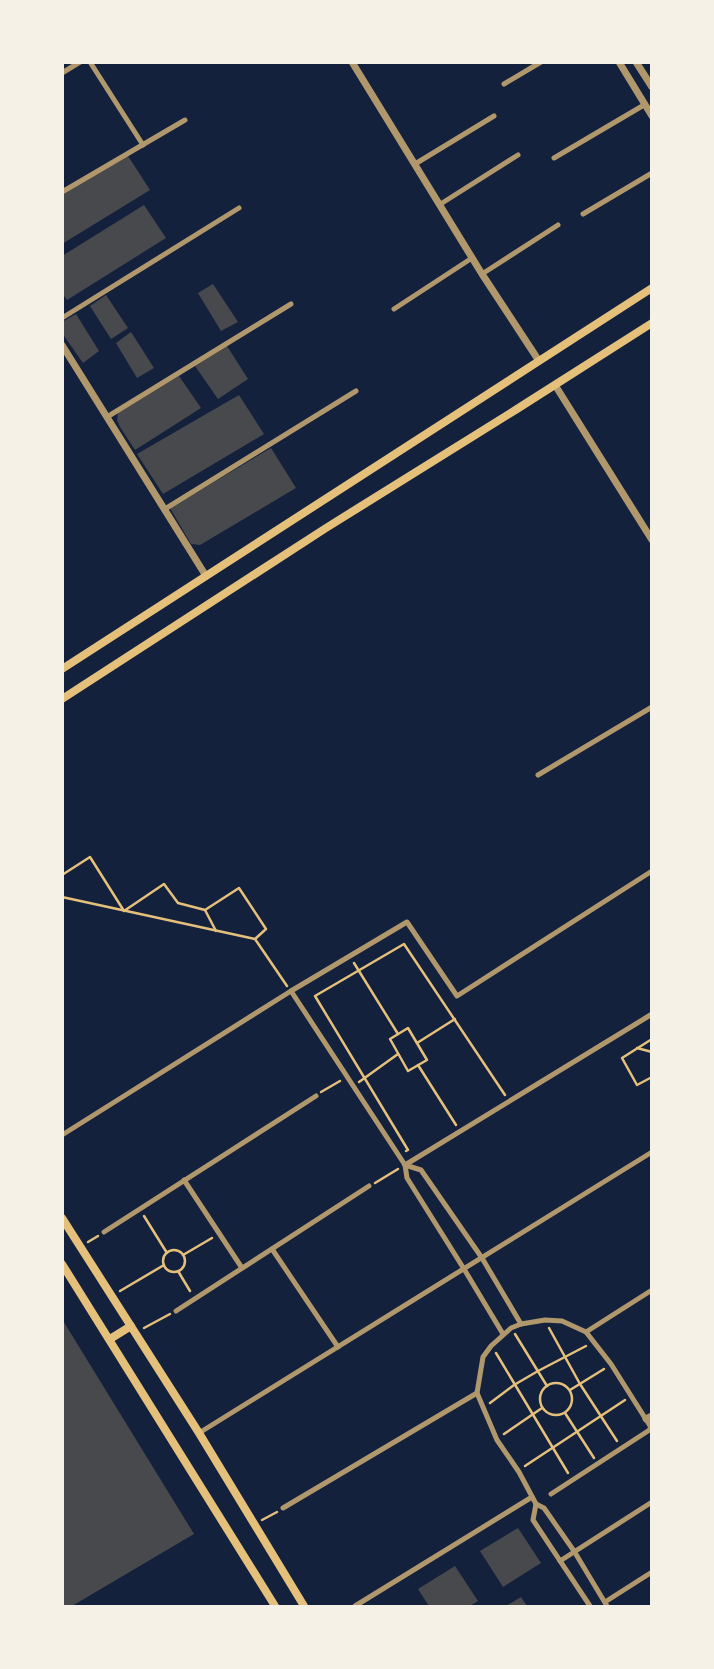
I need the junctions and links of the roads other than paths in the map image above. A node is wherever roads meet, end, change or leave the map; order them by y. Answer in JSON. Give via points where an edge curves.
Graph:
{"nodes":[{"id":1,"x":80,"y":62,"type":"edge"},
{"id":2,"x":90,"y":62,"type":"edge"},
{"id":3,"x":352,"y":62,"type":"edge"},
{"id":4,"x":541,"y":62,"type":"edge"},
{"id":5,"x":618,"y":62,"type":"edge"},
{"id":6,"x":636,"y":62,"type":"edge"},
{"id":7,"x":62,"y":73,"type":"edge"},
{"id":8,"x":504,"y":84,"type":"dead end"},
{"id":9,"x":652,"y":87,"type":"edge"},
{"id":10,"x":644,"y":105,"type":"junction"},
{"id":11,"x":494,"y":116,"type":"dead end"},
{"id":12,"x":652,"y":116,"type":"edge"},
{"id":13,"x":185,"y":120,"type":"dead end"},
{"id":14,"x":143,"y":145,"type":"junction"},
{"id":15,"x":518,"y":155,"type":"dead end"},
{"id":16,"x":554,"y":158,"type":"dead end"},
{"id":17,"x":414,"y":164,"type":"junction"},
{"id":18,"x":652,"y":172,"type":"edge"},
{"id":19,"x":62,"y":192,"type":"edge"},
{"id":20,"x":439,"y":204,"type":"junction"},
{"id":21,"x":239,"y":208,"type":"dead end"},
{"id":22,"x":583,"y":214,"type":"dead end"},
{"id":23,"x":558,"y":225,"type":"dead end"},
{"id":24,"x":472,"y":258,"type":"junction"},
{"id":25,"x":482,"y":274,"type":"junction"},
{"id":26,"x":652,"y":288,"type":"edge"},
{"id":27,"x":291,"y":304,"type":"dead end"},
{"id":28,"x":394,"y":309,"type":"dead end"},
{"id":29,"x":62,"y":318,"type":"edge"},
{"id":30,"x":652,"y":323,"type":"edge"},
{"id":31,"x":62,"y":345,"type":"edge"},
{"id":32,"x":539,"y":361,"type":"junction"},
{"id":33,"x":555,"y":386,"type":"junction"},
{"id":34,"x":356,"y":391,"type":"dead end"},
{"id":35,"x":107,"y":417,"type":"junction"},
{"id":36,"x":165,"y":509,"type":"junction"},
{"id":37,"x":652,"y":540,"type":"edge"},
{"id":38,"x":206,"y":576,"type":"junction"},
{"id":39,"x":62,"y":669,"type":"edge"},
{"id":40,"x":62,"y":699,"type":"edge"},
{"id":41,"x":652,"y":707,"type":"edge"},
{"id":42,"x":538,"y":774,"type":"dead end"},
{"id":43,"x":652,"y":871,"type":"edge"},
{"id":44,"x":291,"y":991,"type":"junction"},
{"id":45,"x":652,"y":1014,"type":"edge"},
{"id":46,"x":316,"y":1096,"type":"road end"},
{"id":47,"x":62,"y":1136,"type":"edge"},
{"id":48,"x":652,"y":1152,"type":"edge"},
{"id":49,"x":405,"y":1164,"type":"junction"},
{"id":50,"x":184,"y":1180,"type":"junction"},
{"id":51,"x":369,"y":1186,"type":"road end"},
{"id":52,"x":62,"y":1218,"type":"edge"},
{"id":53,"x":104,"y":1232,"type":"road end"},
{"id":54,"x":272,"y":1249,"type":"junction"},
{"id":55,"x":482,"y":1258,"type":"junction"},
{"id":56,"x":62,"y":1264,"type":"edge"},
{"id":57,"x":242,"y":1268,"type":"junction"},
{"id":58,"x":464,"y":1269,"type":"junction"},
{"id":59,"x":652,"y":1290,"type":"edge"},
{"id":60,"x":176,"y":1311,"type":"road end"},
{"id":61,"x":521,"y":1324,"type":"junction"},
{"id":62,"x":133,"y":1330,"type":"junction"},
{"id":63,"x":586,"y":1332,"type":"junction"},
{"id":64,"x":503,"y":1334,"type":"junction"},
{"id":65,"x":110,"y":1339,"type":"junction"},
{"id":66,"x":338,"y":1347,"type":"junction"},
{"id":67,"x":477,"y":1393,"type":"junction"},
{"id":68,"x":649,"y":1418,"type":"edge"},
{"id":69,"x":651,"y":1429,"type":"edge"},
{"id":70,"x":199,"y":1434,"type":"junction"},
{"id":71,"x":551,"y":1494,"type":"dead end"},
{"id":72,"x":532,"y":1497,"type":"junction"},
{"id":73,"x":652,"y":1502,"type":"edge"},
{"id":74,"x":536,"y":1504,"type":"junction"},
{"id":75,"x":283,"y":1508,"type":"road end"},
{"id":76,"x":574,"y":1552,"type":"junction"},
{"id":77,"x":560,"y":1560,"type":"junction"},
{"id":78,"x":652,"y":1572,"type":"edge"},
{"id":79,"x":606,"y":1604,"type":"edge"},
{"id":80,"x":275,"y":1606,"type":"edge"},
{"id":81,"x":304,"y":1606,"type":"edge"},
{"id":82,"x":355,"y":1606,"type":"edge"},
{"id":83,"x":590,"y":1606,"type":"edge"}],
"edges":[{"from":1,"to":7,"type":"street"},
{"from":2,"to":14,"type":"street"},
{"from":3,"to":17,"type":"street"},
{"from":4,"to":8,"type":"street"},
{"from":5,"to":10,"type":"street"},
{"from":6,"to":9,"type":"street"},
{"from":10,"to":12,"type":"street"},
{"from":10,"to":16,"type":"street"},
{"from":11,"to":17,"type":"street"},
{"from":13,"to":14,"type":"street"},
{"from":14,"to":19,"type":"street"},
{"from":15,"to":20,"type":"street"},
{"from":17,"to":20,"type":"street"},
{"from":18,"to":22,"type":"street"},
{"from":20,"to":24,"type":"street"},
{"from":21,"to":29,"type":"street"},
{"from":23,"to":25,"type":"street"},
{"from":24,"to":25,"type":"street"},
{"from":24,"to":28,"type":"street"},
{"from":25,"to":32,"type":"street"},
{"from":26,"to":32,"type":"main road"},
{"from":27,"to":35,"type":"street"},
{"from":30,"to":33,"type":"main road"},
{"from":31,"to":35,"type":"street"},
{"from":32,"to":38,"type":"main road"},
{"from":33,"to":37,"type":"street"},
{"from":33,"to":40,"type":"main road","via":[[326,528]]},
{"from":34,"to":36,"type":"street"},
{"from":35,"to":36,"type":"street"},
{"from":36,"to":38,"type":"street"},
{"from":38,"to":39,"type":"main road"},
{"from":41,"to":42,"type":"street"},
{"from":43,"to":44,"type":"street","via":[[457,996],[408,922]]},
{"from":44,"to":47,"type":"street"},
{"from":44,"to":49,"type":"street"},
{"from":45,"to":49,"type":"street"},
{"from":46,"to":50,"type":"street"},
{"from":48,"to":55,"type":"street"},
{"from":49,"to":55,"type":"street","via":[[421,1170]]},
{"from":49,"to":58,"type":"street","via":[[406,1178]]},
{"from":50,"to":53,"type":"street"},
{"from":50,"to":57,"type":"street"},
{"from":51,"to":54,"type":"street"},
{"from":52,"to":62,"type":"main road"},
{"from":54,"to":57,"type":"street"},
{"from":54,"to":66,"type":"street"},
{"from":55,"to":58,"type":"street"},
{"from":55,"to":61,"type":"street"},
{"from":56,"to":65,"type":"main road"},
{"from":57,"to":60,"type":"street"},
{"from":58,"to":64,"type":"street"},
{"from":58,"to":66,"type":"street"},
{"from":59,"to":63,"type":"street"},
{"from":61,"to":63,"type":"street","via":[[562,1321]]},
{"from":61,"to":64,"type":"street"},
{"from":62,"to":65,"type":"main road"},
{"from":62,"to":70,"type":"main road"},
{"from":63,"to":68,"type":"street"},
{"from":64,"to":67,"type":"street","via":[[483,1357]]},
{"from":65,"to":80,"type":"main road"},
{"from":66,"to":70,"type":"street"},
{"from":67,"to":72,"type":"street","via":[[498,1440]]},
{"from":67,"to":75,"type":"street"},
{"from":68,"to":69,"type":"street"},
{"from":69,"to":71,"type":"street"},
{"from":70,"to":81,"type":"main road"},
{"from":72,"to":74,"type":"street"},
{"from":72,"to":82,"type":"street"},
{"from":73,"to":76,"type":"street"},
{"from":74,"to":76,"type":"street","via":[[544,1508]]},
{"from":74,"to":77,"type":"street","via":[[534,1520]]},
{"from":76,"to":77,"type":"street"},
{"from":76,"to":79,"type":"street"},
{"from":77,"to":83,"type":"street"},
{"from":78,"to":79,"type":"street"}]}
